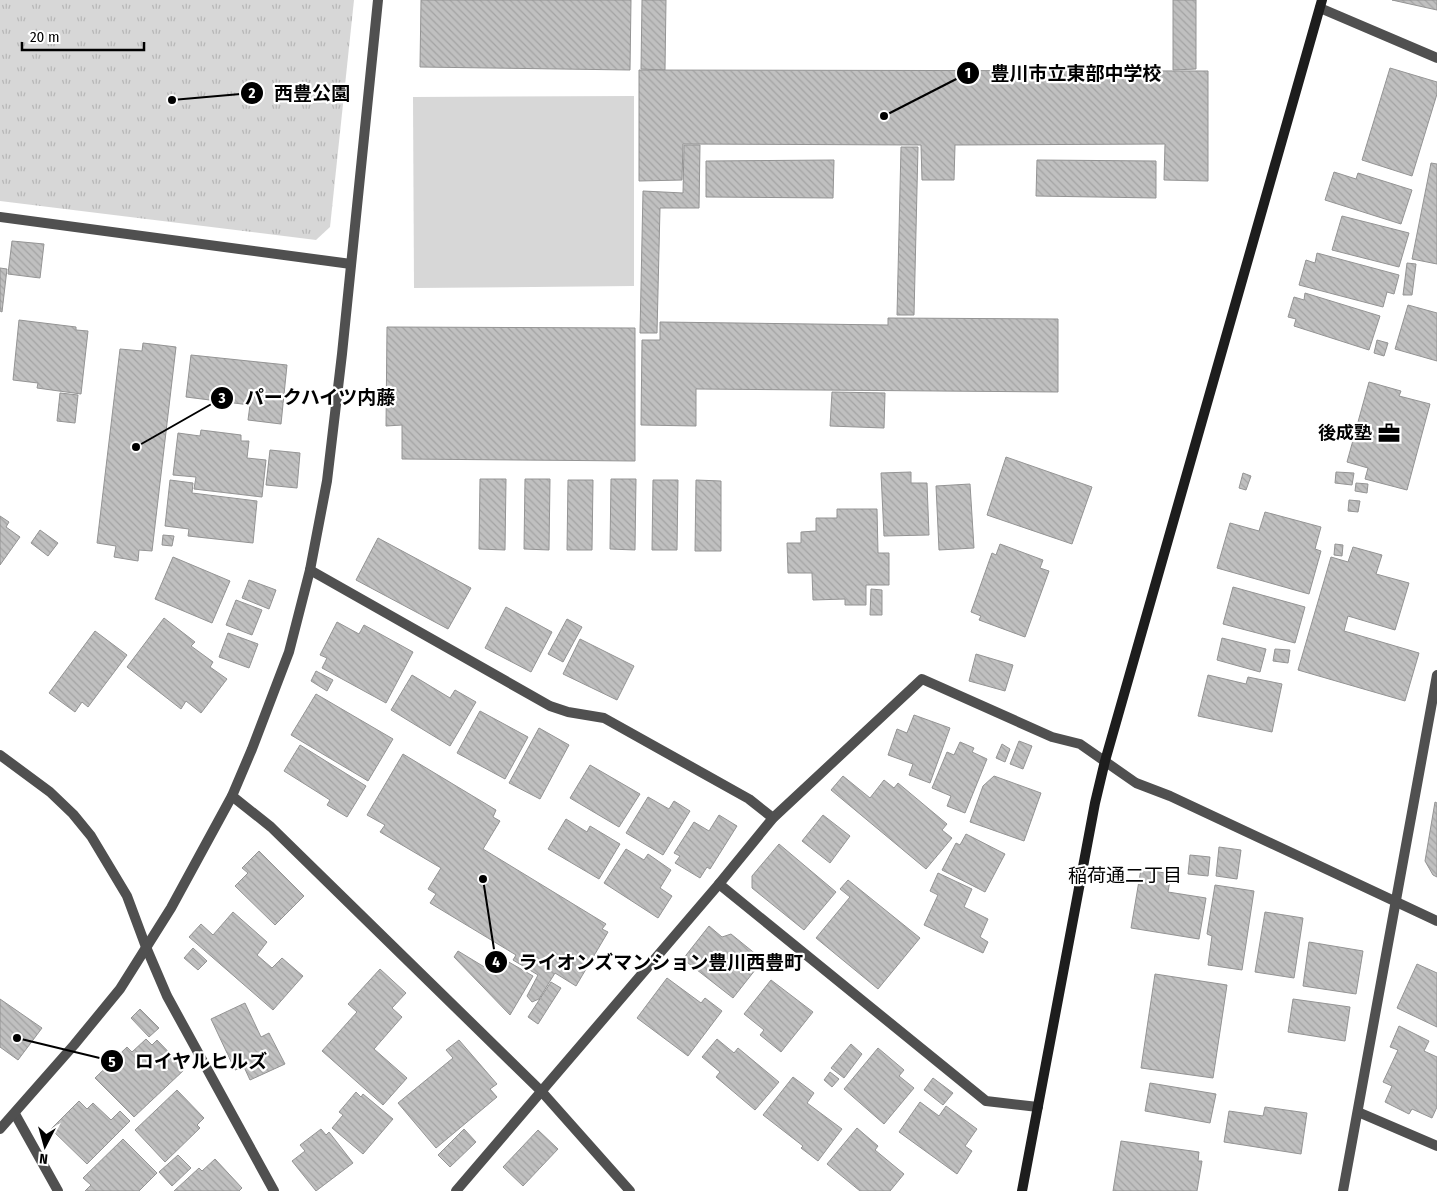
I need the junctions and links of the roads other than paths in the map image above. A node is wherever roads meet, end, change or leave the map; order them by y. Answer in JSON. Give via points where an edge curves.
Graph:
{"nodes":[{"id":1,"x":378,"y":0,"type":"edge"},
{"id":2,"x":1321,"y":4,"type":"edge"},
{"id":3,"x":1437,"y":58,"type":"edge"},
{"id":4,"x":0,"y":217,"type":"edge"},
{"id":5,"x":351,"y":264,"type":"junction"},
{"id":6,"x":310,"y":570,"type":"junction"},
{"id":7,"x":1437,"y":675,"type":"edge"},
{"id":8,"x":1435,"y":694,"type":"edge"},
{"id":9,"x":0,"y":755,"type":"edge"},
{"id":10,"x":1105,"y":762,"type":"junction"},
{"id":11,"x":232,"y":796,"type":"junction"},
{"id":12,"x":773,"y":818,"type":"junction"},
{"id":13,"x":720,"y":884,"type":"junction"},
{"id":14,"x":1395,"y":902,"type":"junction"},
{"id":15,"x":1437,"y":921,"type":"edge"},
{"id":16,"x":146,"y":947,"type":"junction"},
{"id":17,"x":542,"y":1092,"type":"junction"},
{"id":18,"x":1038,"y":1107,"type":"junction"},
{"id":19,"x":1358,"y":1112,"type":"junction"},
{"id":20,"x":15,"y":1114,"type":"junction"},
{"id":21,"x":0,"y":1130,"type":"edge"},
{"id":22,"x":1437,"y":1146,"type":"edge"},
{"id":23,"x":271,"y":1190,"type":"edge"},
{"id":24,"x":58,"y":1191,"type":"edge"},
{"id":25,"x":456,"y":1191,"type":"edge"},
{"id":26,"x":630,"y":1191,"type":"edge"},
{"id":27,"x":1022,"y":1191,"type":"edge"},
{"id":28,"x":1343,"y":1191,"type":"edge"}],
"edges":[{"from":1,"to":5,"type":"street"},
{"from":2,"to":3,"type":"street"},
{"from":2,"to":10,"type":"street"},
{"from":4,"to":5,"type":"street"},
{"from":5,"to":6,"type":"street","via":[[327,480]]},
{"from":6,"to":11,"type":"street","via":[[289,652]]},
{"from":6,"to":12,"type":"street","via":[[550,706],[604,718],[749,799]]},
{"from":7,"to":8,"type":"street"},
{"from":8,"to":14,"type":"street"},
{"from":9,"to":16,"type":"street","via":[[50,792],[91,836],[127,896]]},
{"from":10,"to":12,"type":"street","via":[[1080,744],[1052,737],[922,678]]},
{"from":10,"to":14,"type":"street","via":[[1136,783]]},
{"from":10,"to":18,"type":"street"},
{"from":11,"to":16,"type":"street"},
{"from":11,"to":17,"type":"street","via":[[278,834]]},
{"from":12,"to":13,"type":"street"},
{"from":13,"to":17,"type":"street"},
{"from":13,"to":18,"type":"street","via":[[986,1101]]},
{"from":14,"to":15,"type":"street"},
{"from":14,"to":19,"type":"street"},
{"from":16,"to":20,"type":"street","via":[[120,988]]},
{"from":16,"to":23,"type":"street","via":[[167,996]]},
{"from":17,"to":25,"type":"street"},
{"from":17,"to":26,"type":"street"},
{"from":18,"to":27,"type":"street"},
{"from":19,"to":22,"type":"street"},
{"from":19,"to":28,"type":"street"},
{"from":20,"to":21,"type":"street"},
{"from":20,"to":24,"type":"street"}]}
